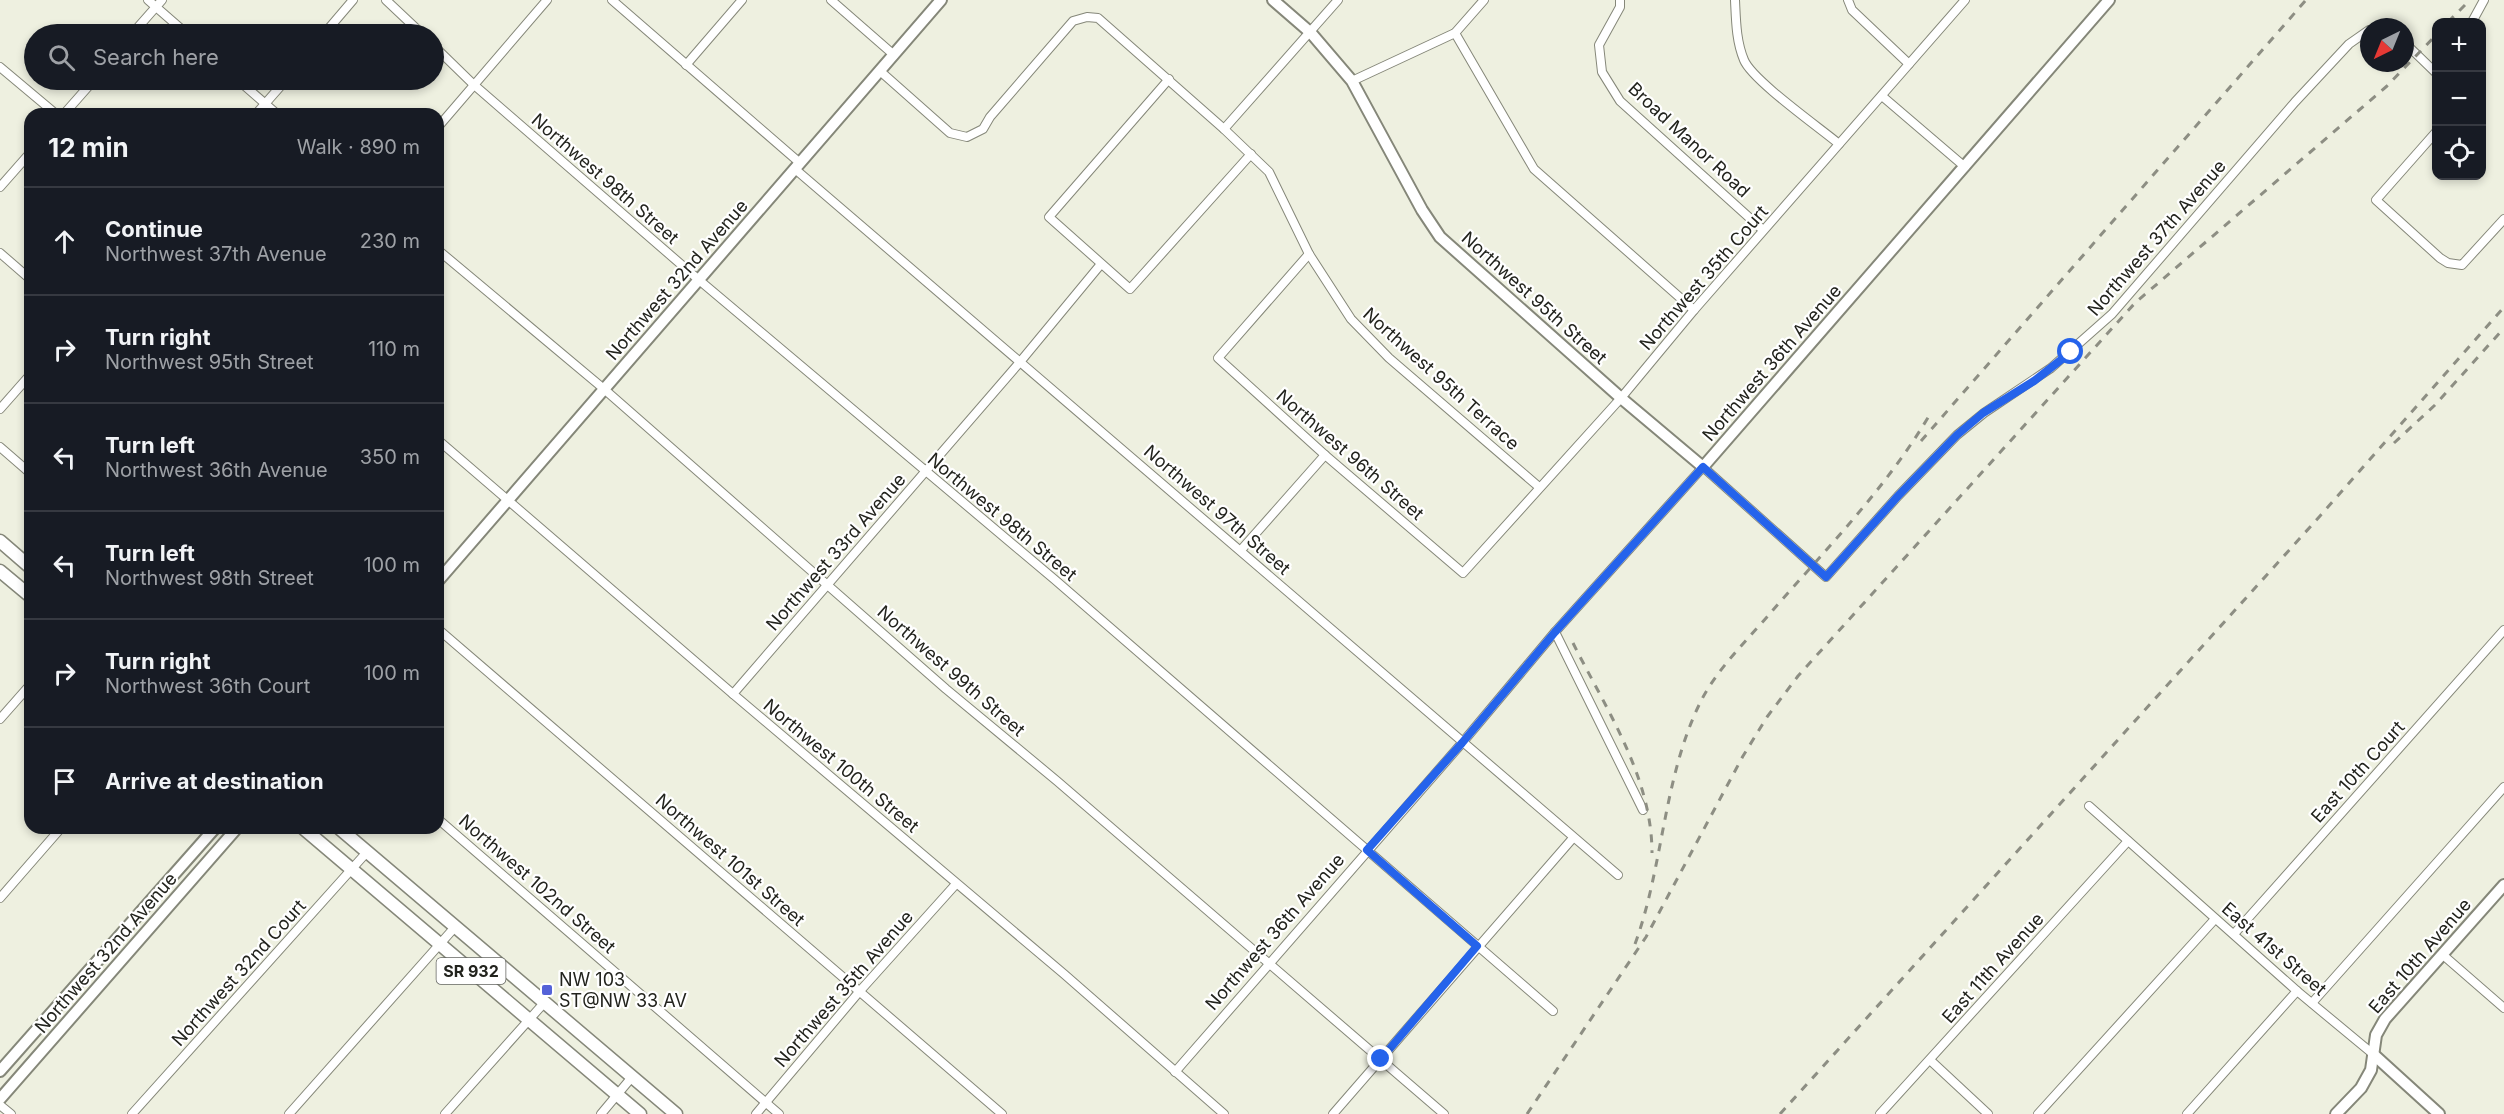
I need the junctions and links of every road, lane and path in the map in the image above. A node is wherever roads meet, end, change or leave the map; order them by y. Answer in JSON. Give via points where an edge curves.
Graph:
{"nodes":[{"id":1,"x":148,"y":0,"type":"edge"},
{"id":2,"x":162,"y":0,"type":"edge"},
{"id":3,"x":352,"y":0,"type":"edge"},
{"id":4,"x":386,"y":0,"type":"edge"},
{"id":5,"x":548,"y":0,"type":"edge"},
{"id":6,"x":612,"y":0,"type":"edge"},
{"id":7,"x":742,"y":0,"type":"edge"},
{"id":8,"x":831,"y":0,"type":"edge"},
{"id":9,"x":942,"y":0,"type":"edge"},
{"id":10,"x":1273,"y":0,"type":"edge"},
{"id":11,"x":1338,"y":0,"type":"edge"},
{"id":12,"x":1484,"y":0,"type":"edge"},
{"id":13,"x":1620,"y":0,"type":"edge"},
{"id":14,"x":1735,"y":0,"type":"edge"},
{"id":15,"x":1848,"y":0,"type":"edge"},
{"id":16,"x":1965,"y":0,"type":"edge"},
{"id":17,"x":2109,"y":0,"type":"edge"},
{"id":18,"x":2484,"y":0,"type":"edge"},
{"id":19,"x":156,"y":7,"type":"junction"},
{"id":20,"x":2474,"y":18,"type":"edge"},
{"id":21,"x":141,"y":24,"type":"edge"},
{"id":22,"x":176,"y":24,"type":"edge"},
{"id":23,"x":332,"y":24,"type":"edge"},
{"id":24,"x":411,"y":24,"type":"edge"},
{"id":25,"x":1311,"y":33,"type":"junction"},
{"id":26,"x":1455,"y":33,"type":"junction"},
{"id":27,"x":2360,"y":36,"type":"edge"},
{"id":28,"x":2414,"y":51,"type":"edge"},
{"id":29,"x":894,"y":55,"type":"junction"},
{"id":30,"x":444,"y":56,"type":"edge"},
{"id":31,"x":686,"y":64,"type":"junction"},
{"id":32,"x":1909,"y":64,"type":"junction"},
{"id":33,"x":0,"y":67,"type":"edge"},
{"id":34,"x":2432,"y":67,"type":"edge"},
{"id":35,"x":880,"y":71,"type":"junction"},
{"id":36,"x":1169,"y":79,"type":"junction"},
{"id":37,"x":1352,"y":81,"type":"junction"},
{"id":38,"x":473,"y":84,"type":"junction"},
{"id":39,"x":24,"y":87,"type":"edge"},
{"id":40,"x":27,"y":90,"type":"edge"},
{"id":41,"x":85,"y":90,"type":"edge"},
{"id":42,"x":249,"y":90,"type":"edge"},
{"id":43,"x":277,"y":90,"type":"edge"},
{"id":44,"x":1882,"y":96,"type":"junction"},
{"id":45,"x":265,"y":104,"type":"junction"},
{"id":46,"x":49,"y":108,"type":"edge"},
{"id":47,"x":69,"y":108,"type":"edge"},
{"id":48,"x":261,"y":108,"type":"edge"},
{"id":49,"x":270,"y":108,"type":"edge"},
{"id":50,"x":444,"y":120,"type":"edge"},
{"id":51,"x":1224,"y":129,"type":"junction"},
{"id":52,"x":2432,"y":137,"type":"edge"},
{"id":53,"x":1839,"y":144,"type":"junction"},
{"id":54,"x":1251,"y":154,"type":"junction"},
{"id":55,"x":24,"y":160,"type":"edge"},
{"id":56,"x":798,"y":166,"type":"junction"},
{"id":57,"x":1965,"y":167,"type":"junction"},
{"id":58,"x":0,"y":187,"type":"edge"},
{"id":59,"x":2504,"y":219,"type":"edge"},
{"id":60,"x":1763,"y":230,"type":"junction"},
{"id":61,"x":0,"y":253,"type":"edge"},
{"id":62,"x":1309,"y":254,"type":"junction"},
{"id":63,"x":444,"y":255,"type":"edge"},
{"id":64,"x":1101,"y":264,"type":"junction"},
{"id":65,"x":24,"y":274,"type":"edge"},
{"id":66,"x":699,"y":280,"type":"junction"},
{"id":67,"x":1694,"y":310,"type":"junction"},
{"id":68,"x":1020,"y":362,"type":"junction"},
{"id":69,"x":24,"y":382,"type":"edge"},
{"id":70,"x":604,"y":389,"type":"junction"},
{"id":71,"x":1621,"y":398,"type":"junction"},
{"id":72,"x":0,"y":409,"type":"edge"},
{"id":73,"x":444,"y":445,"type":"edge"},
{"id":74,"x":0,"y":447,"type":"edge"},
{"id":75,"x":1325,"y":454,"type":"junction"},
{"id":76,"x":1703,"y":467,"type":"junction"},
{"id":77,"x":24,"y":468,"type":"edge"},
{"id":78,"x":925,"y":472,"type":"junction"},
{"id":79,"x":1539,"y":487,"type":"junction"},
{"id":80,"x":508,"y":500,"type":"junction"},
{"id":81,"x":0,"y":542,"type":"edge"},
{"id":82,"x":1241,"y":550,"type":"junction"},
{"id":83,"x":24,"y":562,"type":"edge"},
{"id":84,"x":0,"y":571,"type":"edge"},
{"id":85,"x":1463,"y":573,"type":"joint"},
{"id":86,"x":444,"y":574,"type":"edge"},
{"id":87,"x":1826,"y":577,"type":"joint"},
{"id":88,"x":829,"y":585,"type":"junction"},
{"id":89,"x":24,"y":591,"type":"edge"},
{"id":90,"x":2504,"y":630,"type":"edge"},
{"id":91,"x":1555,"y":632,"type":"junction"},
{"id":92,"x":444,"y":634,"type":"edge"},
{"id":93,"x":24,"y":692,"type":"edge"},
{"id":94,"x":733,"y":694,"type":"junction"},
{"id":95,"x":0,"y":719,"type":"edge"},
{"id":96,"x":1462,"y":743,"type":"junction"},
{"id":97,"x":2504,"y":787,"type":"edge"},
{"id":98,"x":2089,"y":806,"type":"dead end"},
{"id":99,"x":1643,"y":810,"type":"dead end"},
{"id":100,"x":444,"y":824,"type":"edge"},
{"id":101,"x":56,"y":834,"type":"edge"},
{"id":102,"x":210,"y":834,"type":"edge"},
{"id":103,"x":232,"y":834,"type":"edge"},
{"id":104,"x":310,"y":834,"type":"edge"},
{"id":105,"x":346,"y":834,"type":"edge"},
{"id":106,"x":1573,"y":838,"type":"junction"},
{"id":107,"x":2128,"y":841,"type":"junction"},
{"id":108,"x":1367,"y":850,"type":"junction"},
{"id":109,"x":367,"y":852,"type":"junction"},
{"id":110,"x":352,"y":869,"type":"junction"},
{"id":111,"x":1618,"y":875,"type":"dead end"},
{"id":112,"x":956,"y":884,"type":"junction"},
{"id":113,"x":2504,"y":885,"type":"edge"},
{"id":114,"x":0,"y":897,"type":"edge"},
{"id":115,"x":2215,"y":919,"type":"junction"},
{"id":116,"x":455,"y":927,"type":"junction"},
{"id":117,"x":2234,"y":934,"type":"junction"},
{"id":118,"x":440,"y":944,"type":"junction"},
{"id":119,"x":1477,"y":946,"type":"junction"},
{"id":120,"x":2443,"y":955,"type":"junction"},
{"id":121,"x":1270,"y":964,"type":"junction"},
{"id":122,"x":859,"y":992,"type":"junction"},
{"id":123,"x":2297,"y":992,"type":"junction"},
{"id":124,"x":544,"y":1002,"type":"junction"},
{"id":125,"x":2312,"y":1004,"type":"junction"},
{"id":126,"x":2504,"y":1008,"type":"edge"},
{"id":127,"x":1553,"y":1011,"type":"dead end"},
{"id":128,"x":529,"y":1021,"type":"junction"},
{"id":129,"x":2373,"y":1054,"type":"junction"},
{"id":130,"x":1381,"y":1059,"type":"junction"},
{"id":131,"x":1930,"y":1060,"type":"junction"},
{"id":132,"x":0,"y":1071,"type":"edge"},
{"id":133,"x":1175,"y":1072,"type":"junction"},
{"id":134,"x":632,"y":1077,"type":"junction"},
{"id":135,"x":618,"y":1095,"type":"junction"},
{"id":136,"x":0,"y":1099,"type":"edge"},
{"id":137,"x":766,"y":1102,"type":"junction"},
{"id":138,"x":0,"y":1105,"type":"edge"},
{"id":139,"x":11,"y":1114,"type":"edge"},
{"id":140,"x":132,"y":1114,"type":"edge"},
{"id":141,"x":289,"y":1114,"type":"edge"},
{"id":142,"x":445,"y":1114,"type":"edge"},
{"id":143,"x":601,"y":1114,"type":"edge"},
{"id":144,"x":640,"y":1114,"type":"edge"},
{"id":145,"x":676,"y":1114,"type":"edge"},
{"id":146,"x":756,"y":1114,"type":"edge"},
{"id":147,"x":779,"y":1114,"type":"edge"},
{"id":148,"x":1002,"y":1114,"type":"edge"},
{"id":149,"x":1224,"y":1114,"type":"edge"},
{"id":150,"x":1333,"y":1114,"type":"edge"},
{"id":151,"x":1444,"y":1114,"type":"edge"},
{"id":152,"x":1880,"y":1114,"type":"edge"},
{"id":153,"x":1988,"y":1114,"type":"edge"},
{"id":154,"x":2038,"y":1114,"type":"edge"},
{"id":155,"x":2187,"y":1114,"type":"edge"},
{"id":156,"x":2336,"y":1114,"type":"edge"},
{"id":157,"x":2439,"y":1114,"type":"edge"}],
"edges":[{"from":1,"to":19,"type":"street"},
{"from":2,"to":19,"type":"street"},
{"from":3,"to":23,"type":"street"},
{"from":4,"to":24,"type":"street"},
{"from":5,"to":38,"type":"street"},
{"from":6,"to":31,"type":"street","name":"Northwest 97th Street"},
{"from":7,"to":31,"type":"street"},
{"from":8,"to":29,"type":"street"},
{"from":9,"to":29,"type":"street","name":"Northwest 32nd Avenue"},
{"from":10,"to":25,"type":"street","name":"Northwest 95th Street"},
{"from":11,"to":25,"type":"street"},
{"from":12,"to":26,"type":"street"},
{"from":13,"to":60,"type":"street","name":"Broad Manor Road","via":[[1599,45],[1602,72],[1620,101]]},
{"from":14,"to":53,"type":"street","via":[[1737,35],[1745,63],[1769,88]]},
{"from":15,"to":32,"type":"street","via":[[1852,10]]},
{"from":16,"to":32,"type":"street","name":"Northwest 35th Court"},
{"from":17,"to":57,"type":"street","name":"Northwest 36th Avenue"},
{"from":18,"to":20,"type":"street"},
{"from":19,"to":21,"type":"street"},
{"from":19,"to":22,"type":"street"},
{"from":25,"to":37,"type":"street","name":"Northwest 95th Street"},
{"from":25,"to":51,"type":"street"},
{"from":26,"to":37,"type":"street"},
{"from":26,"to":67,"type":"street","via":[[1534,169]]},
{"from":27,"to":87,"type":"street","name":"Northwest 37th Avenue","via":[[2295,102],[2105,321],[2051,368],[1957,435]]},
{"from":28,"to":34,"type":"street"},
{"from":29,"to":35,"type":"street","name":"Northwest 32nd Avenue"},
{"from":30,"to":38,"type":"street","name":"Northwest 98th Street"},
{"from":31,"to":56,"type":"street","name":"Northwest 97th Street"},
{"from":32,"to":44,"type":"street","name":"Northwest 35th Court"},
{"from":33,"to":39,"type":"street"},
{"from":35,"to":36,"type":"street","name":"Northwest 95th Terrace","via":[[950,133],[967,138],[983,129],[1073,21],[1098,18]]},
{"from":35,"to":56,"type":"street","name":"Northwest 32nd Avenue"},
{"from":36,"to":51,"type":"street","name":"Northwest 95th Terrace"},
{"from":36,"to":64,"type":"street","via":[[1049,217]]},
{"from":37,"to":71,"type":"street","name":"Northwest 95th Street","via":[[1440,237]]},
{"from":38,"to":50,"type":"street"},
{"from":38,"to":66,"type":"street","name":"Northwest 98th Street"},
{"from":40,"to":46,"type":"street"},
{"from":41,"to":47,"type":"street"},
{"from":42,"to":45,"type":"street"},
{"from":43,"to":45,"type":"street"},
{"from":44,"to":53,"type":"street","name":"Northwest 35th Court"},
{"from":44,"to":57,"type":"street"},
{"from":45,"to":48,"type":"street"},
{"from":45,"to":49,"type":"street"},
{"from":51,"to":54,"type":"street","name":"Northwest 95th Terrace"},
{"from":52,"to":59,"type":"street","via":[[2376,200],[2440,258],[2456,265],[2463,265]]},
{"from":53,"to":60,"type":"street","name":"Northwest 35th Court"},
{"from":54,"to":62,"type":"street","name":"Northwest 95th Terrace","via":[[1269,172]]},
{"from":54,"to":64,"type":"street","via":[[1130,289]]},
{"from":55,"to":58,"type":"street"},
{"from":56,"to":66,"type":"street","name":"Northwest 32nd Avenue"},
{"from":56,"to":68,"type":"street","name":"Northwest 97th Street"},
{"from":57,"to":76,"type":"street","name":"Northwest 36th Avenue"},
{"from":60,"to":67,"type":"street","name":"Northwest 35th Court"},
{"from":61,"to":65,"type":"street"},
{"from":62,"to":75,"type":"street","name":"Northwest 96th Street","via":[[1218,358]]},
{"from":62,"to":79,"type":"street","name":"Northwest 95th Terrace","via":[[1351,319],[1389,358]]},
{"from":63,"to":70,"type":"street","name":"Northwest 99th Street"},
{"from":64,"to":68,"type":"street","name":"Northwest 33rd Avenue"},
{"from":66,"to":70,"type":"street","name":"Northwest 32nd Avenue"},
{"from":66,"to":78,"type":"street","name":"Northwest 98th Street"},
{"from":67,"to":71,"type":"street","name":"Northwest 35th Court"},
{"from":68,"to":78,"type":"street","name":"Northwest 33rd Avenue"},
{"from":68,"to":82,"type":"street","name":"Northwest 97th Street"},
{"from":69,"to":72,"type":"street"},
{"from":70,"to":80,"type":"street","name":"Northwest 32nd Avenue"},
{"from":70,"to":88,"type":"street","name":"Northwest 99th Street"},
{"from":71,"to":76,"type":"street","name":"Northwest 95th Street"},
{"from":71,"to":79,"type":"street","name":"Northwest 35th Court"},
{"from":73,"to":80,"type":"street","name":"Northwest 100th Street"},
{"from":74,"to":77,"type":"street"},
{"from":75,"to":82,"type":"street"},
{"from":75,"to":85,"type":"street","name":"Northwest 96th Street"},
{"from":76,"to":87,"type":"street","name":"Northwest 95th Street"},
{"from":76,"to":91,"type":"street","name":"Northwest 36th Avenue"},
{"from":78,"to":88,"type":"street","name":"Northwest 33rd Avenue"},
{"from":78,"to":108,"type":"street","name":"Northwest 98th Street"},
{"from":79,"to":85,"type":"street","name":"Northwest 35th Court"},
{"from":80,"to":86,"type":"street","name":"Northwest 32nd Avenue"},
{"from":80,"to":94,"type":"street","name":"Northwest 100th Street"},
{"from":81,"to":83,"type":"main road"},
{"from":82,"to":96,"type":"street","name":"Northwest 97th Street"},
{"from":84,"to":89,"type":"main road"},
{"from":88,"to":94,"type":"street","name":"Northwest 33rd Avenue"},
{"from":88,"to":121,"type":"street","name":"Northwest 99th Street"},
{"from":90,"to":117,"type":"street","name":"East 10th Court"},
{"from":91,"to":96,"type":"street","name":"Northwest 36th Avenue"},
{"from":91,"to":99,"type":"street"},
{"from":92,"to":122,"type":"street","name":"Northwest 101st Street"},
{"from":93,"to":95,"type":"street"},
{"from":94,"to":112,"type":"street","name":"Northwest 100th Street"},
{"from":96,"to":106,"type":"street","name":"Northwest 97th Street"},
{"from":96,"to":108,"type":"street","name":"Northwest 36th Avenue"},
{"from":97,"to":125,"type":"street"},
{"from":98,"to":107,"type":"street","name":"East 41st Street"},
{"from":100,"to":137,"type":"street","name":"Northwest 102nd Street"},
{"from":101,"to":114,"type":"street"},
{"from":102,"to":132,"type":"street","name":"Northwest 32nd Avenue"},
{"from":103,"to":136,"type":"street","name":"Northwest 32nd Avenue"},
{"from":104,"to":110,"type":"main road","number":"SR 932"},
{"from":105,"to":109,"type":"main road","number":"SR 932"},
{"from":106,"to":111,"type":"street","name":"Northwest 97th Street"},
{"from":106,"to":119,"type":"street"},
{"from":107,"to":115,"type":"street","name":"East 41st Street"},
{"from":107,"to":131,"type":"street","name":"East 11th Avenue"},
{"from":108,"to":119,"type":"street","name":"Northwest 98th Street"},
{"from":108,"to":121,"type":"street","name":"Northwest 36th Avenue"},
{"from":109,"to":110,"type":"street","name":"Northwest 32nd Court"},
{"from":109,"to":116,"type":"main road","number":"SR 932"},
{"from":110,"to":118,"type":"main road","number":"SR 932"},
{"from":110,"to":140,"type":"street","name":"Northwest 32nd Court"},
{"from":112,"to":122,"type":"street","name":"Northwest 35th Avenue"},
{"from":112,"to":133,"type":"street","name":"Northwest 100th Street"},
{"from":113,"to":120,"type":"street","name":"East 10th Avenue"},
{"from":115,"to":117,"type":"street","name":"East 41st Street"},
{"from":115,"to":154,"type":"street"},
{"from":116,"to":118,"type":"street"},
{"from":116,"to":124,"type":"main road","number":"SR 932"},
{"from":117,"to":123,"type":"street","name":"East 41st Street"},
{"from":118,"to":128,"type":"main road","number":"SR 932"},
{"from":118,"to":141,"type":"street"},
{"from":119,"to":127,"type":"street","name":"Northwest 98th Street"},
{"from":119,"to":130,"type":"street"},
{"from":120,"to":126,"type":"street"},
{"from":120,"to":129,"type":"street","name":"East 10th Avenue","via":[[2385,1019],[2376,1035]]},
{"from":121,"to":130,"type":"street","name":"Northwest 99th Street"},
{"from":121,"to":133,"type":"street","name":"Northwest 36th Avenue"},
{"from":122,"to":137,"type":"street","name":"Northwest 35th Avenue"},
{"from":122,"to":148,"type":"street","name":"Northwest 101st Street"},
{"from":123,"to":125,"type":"street","name":"East 41st Street"},
{"from":123,"to":155,"type":"street"},
{"from":124,"to":128,"type":"street"},
{"from":124,"to":134,"type":"main road","number":"SR 932"},
{"from":125,"to":129,"type":"street","name":"East 41st Street"},
{"from":128,"to":135,"type":"main road","number":"SR 932"},
{"from":128,"to":142,"type":"street"},
{"from":129,"to":156,"type":"street","name":"East 10th Avenue","via":[[2371,1070],[2361,1088]]},
{"from":129,"to":157,"type":"street","name":"East 41st Street"},
{"from":130,"to":150,"type":"street"},
{"from":130,"to":151,"type":"street","name":"Northwest 99th Street"},
{"from":131,"to":152,"type":"street","name":"East 11th Avenue"},
{"from":131,"to":153,"type":"street"},
{"from":133,"to":149,"type":"street","name":"Northwest 100th Street"},
{"from":134,"to":135,"type":"street"},
{"from":134,"to":145,"type":"main road","number":"SR 932"},
{"from":135,"to":143,"type":"street"},
{"from":135,"to":144,"type":"main road","number":"SR 932"},
{"from":137,"to":146,"type":"street","name":"Northwest 35th Avenue"},
{"from":137,"to":147,"type":"street","name":"Northwest 102nd Street"},
{"from":138,"to":139,"type":"street"}]}
